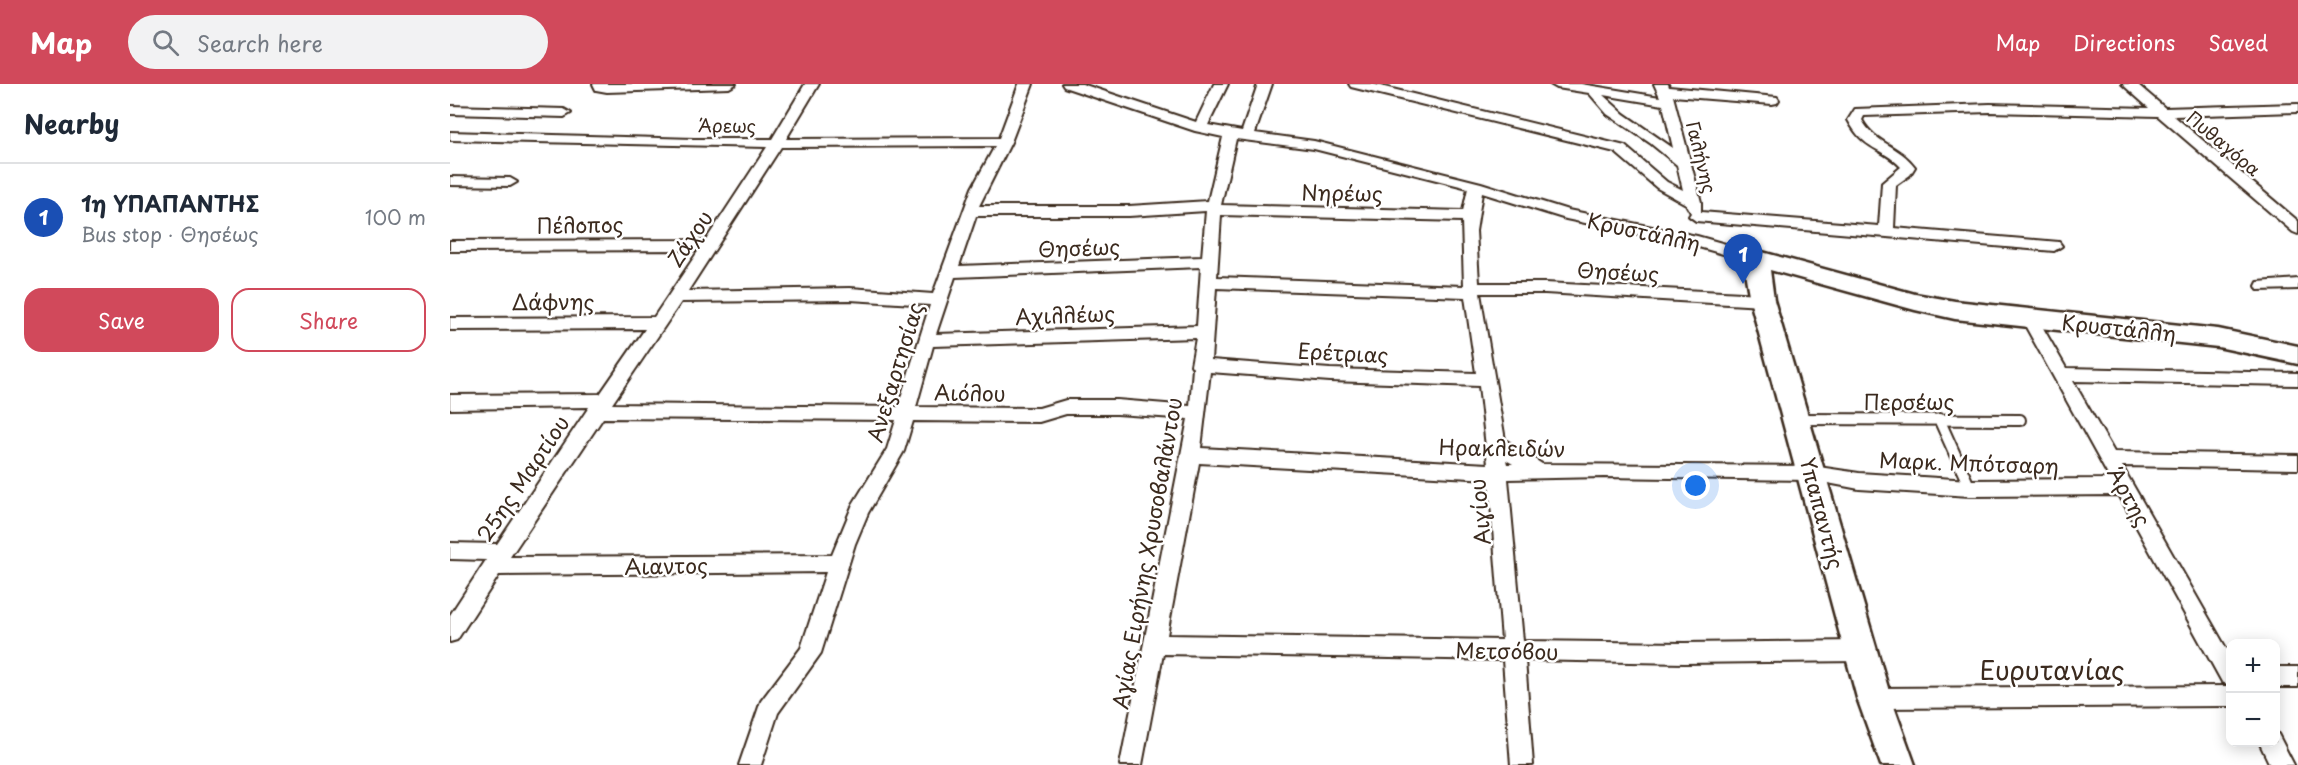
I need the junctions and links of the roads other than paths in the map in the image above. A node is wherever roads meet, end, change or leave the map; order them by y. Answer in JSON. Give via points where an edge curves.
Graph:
{"nodes":[{"id":1,"x":600,"y":84,"type":"edge"},
{"id":2,"x":729,"y":84,"type":"edge"},
{"id":3,"x":812,"y":84,"type":"edge"},
{"id":4,"x":1026,"y":84,"type":"edge"},
{"id":5,"x":1221,"y":84,"type":"edge"},
{"id":6,"x":1265,"y":84,"type":"edge"},
{"id":7,"x":1356,"y":84,"type":"edge"},
{"id":8,"x":1557,"y":84,"type":"edge"},
{"id":9,"x":2129,"y":84,"type":"edge"},
{"id":10,"x":1076,"y":85,"type":"edge"},
{"id":11,"x":1593,"y":90,"type":"junction"},
{"id":12,"x":1664,"y":92,"type":"edge"},
{"id":13,"x":1772,"y":100,"type":"dead end"},
{"id":14,"x":2298,"y":108,"type":"edge"},
{"id":15,"x":450,"y":110,"type":"edge"},
{"id":16,"x":564,"y":112,"type":"dead end"},
{"id":17,"x":2159,"y":112,"type":"junction"},
{"id":18,"x":1200,"y":128,"type":"junction"},
{"id":19,"x":1239,"y":135,"type":"junction"},
{"id":20,"x":450,"y":136,"type":"edge"},
{"id":21,"x":1004,"y":142,"type":"junction"},
{"id":22,"x":777,"y":144,"type":"junction"},
{"id":23,"x":1684,"y":163,"type":"junction"},
{"id":24,"x":450,"y":181,"type":"edge"},
{"id":25,"x":510,"y":182,"type":"dead end"},
{"id":26,"x":1476,"y":186,"type":"junction"},
{"id":27,"x":1214,"y":207,"type":"junction"},
{"id":28,"x":1695,"y":209,"type":"junction"},
{"id":29,"x":970,"y":211,"type":"junction"},
{"id":30,"x":1469,"y":216,"type":"junction"},
{"id":31,"x":2298,"y":229,"type":"edge"},
{"id":32,"x":1886,"y":233,"type":"junction"},
{"id":33,"x":1697,"y":241,"type":"junction"},
{"id":34,"x":710,"y":245,"type":"junction"},
{"id":35,"x":450,"y":246,"type":"edge"},
{"id":36,"x":2054,"y":246,"type":"dead end"},
{"id":37,"x":1762,"y":260,"type":"junction"},
{"id":38,"x":1209,"y":262,"type":"junction"},
{"id":39,"x":951,"y":272,"type":"junction"},
{"id":40,"x":1209,"y":282,"type":"junction"},
{"id":41,"x":2298,"y":284,"type":"edge"},
{"id":42,"x":2264,"y":286,"type":"dead end"},
{"id":43,"x":1473,"y":290,"type":"junction"},
{"id":44,"x":674,"y":297,"type":"junction"},
{"id":45,"x":940,"y":300,"type":"junction"},
{"id":46,"x":1762,"y":300,"type":"junction"},
{"id":47,"x":2029,"y":318,"type":"junction"},
{"id":48,"x":656,"y":323,"type":"junction"},
{"id":49,"x":450,"y":324,"type":"edge"},
{"id":50,"x":1204,"y":332,"type":"junction"},
{"id":51,"x":926,"y":340,"type":"junction"},
{"id":52,"x":2298,"y":355,"type":"edge"},
{"id":53,"x":1200,"y":365,"type":"junction"},
{"id":54,"x":2062,"y":374,"type":"junction"},
{"id":55,"x":2298,"y":379,"type":"edge"},
{"id":56,"x":1484,"y":380,"type":"junction"},
{"id":57,"x":450,"y":402,"type":"edge"},
{"id":58,"x":600,"y":406,"type":"junction"},
{"id":59,"x":1197,"y":413,"type":"junction"},
{"id":60,"x":907,"y":414,"type":"junction"},
{"id":61,"x":1797,"y":419,"type":"junction"},
{"id":62,"x":1939,"y":419,"type":"junction"},
{"id":63,"x":2020,"y":420,"type":"dead end"},
{"id":64,"x":1495,"y":443,"type":"junction"},
{"id":65,"x":1191,"y":455,"type":"junction"},
{"id":66,"x":2110,"y":459,"type":"junction"},
{"id":67,"x":2298,"y":462,"type":"edge"},
{"id":68,"x":1498,"y":472,"type":"junction"},
{"id":69,"x":1812,"y":472,"type":"junction"},
{"id":70,"x":1541,"y":473,"type":"junction"},
{"id":71,"x":2125,"y":487,"type":"junction"},
{"id":72,"x":1970,"y":488,"type":"junction"},
{"id":73,"x":450,"y":551,"type":"edge"},
{"id":74,"x":497,"y":559,"type":"junction"},
{"id":75,"x":839,"y":563,"type":"junction"},
{"id":76,"x":450,"y":633,"type":"edge"},
{"id":77,"x":1154,"y":644,"type":"junction"},
{"id":78,"x":1513,"y":650,"type":"junction"},
{"id":79,"x":1861,"y":651,"type":"junction"},
{"id":80,"x":2226,"y":668,"type":"edge"},
{"id":81,"x":2280,"y":677,"type":"edge"},
{"id":82,"x":2298,"y":677,"type":"edge"},
{"id":83,"x":2226,"y":696,"type":"edge"},
{"id":84,"x":1874,"y":698,"type":"junction"},
{"id":85,"x":2273,"y":747,"type":"edge"},
{"id":86,"x":750,"y":765,"type":"edge"},
{"id":87,"x":1131,"y":765,"type":"edge"},
{"id":88,"x":1522,"y":765,"type":"edge"},
{"id":89,"x":1898,"y":765,"type":"edge"},
{"id":90,"x":2283,"y":765,"type":"edge"}],
"edges":[{"from":1,"to":2,"type":"street","via":[[607,88]]},
{"from":3,"to":22,"type":"street","name":"Ζάχου"},
{"from":4,"to":21,"type":"street","name":"Ανεξαρτησίας"},
{"from":5,"to":18,"type":"street"},
{"from":6,"to":19,"type":"street","name":"Αγίας Ειρήνης Χρυσοβαλάντου"},
{"from":7,"to":28,"type":"street","via":[[1620,149]]},
{"from":8,"to":11,"type":"street"},
{"from":9,"to":17,"type":"street","name":"Πυθαγόρα"},
{"from":10,"to":18,"type":"street","name":"Κρυστάλλη","via":[[1125,97],[1162,117]]},
{"from":11,"to":12,"type":"street"},
{"from":11,"to":23,"type":"street","via":[[1616,116]]},
{"from":12,"to":13,"type":"street"},
{"from":12,"to":23,"type":"street","name":"Γαλήνης"},
{"from":14,"to":17,"type":"street"},
{"from":15,"to":16,"type":"street"},
{"from":17,"to":31,"type":"street","name":"Πυθαγόρα"},
{"from":17,"to":32,"type":"street","via":[[1990,108],[1860,112],[1855,120],[1858,128],[1873,145],[1908,167],[1889,183]]},
{"from":18,"to":19,"type":"street","name":"Κρυστάλλη"},
{"from":19,"to":26,"type":"street","name":"Κρυστάλλη","via":[[1314,145]]},
{"from":19,"to":27,"type":"street","name":"Αγίας Ειρήνης Χρυσοβαλάντου"},
{"from":20,"to":22,"type":"street","name":"Άρεως"},
{"from":21,"to":22,"type":"street","name":"Άρεως"},
{"from":21,"to":29,"type":"street","name":"Ανεξαρτησίας"},
{"from":22,"to":34,"type":"street","name":"Ζάχου"},
{"from":23,"to":28,"type":"street","name":"Γαλήνης"},
{"from":24,"to":25,"type":"street"},
{"from":26,"to":30,"type":"street","name":"Αιγίου"},
{"from":26,"to":33,"type":"street","name":"Κρυστάλλη","via":[[1566,214]]},
{"from":27,"to":29,"type":"street","name":"Νηρέως"},
{"from":27,"to":30,"type":"street","name":"Νηρέως"},
{"from":27,"to":38,"type":"street","name":"Αγίας Ειρήνης Χρυσοβαλάντου"},
{"from":28,"to":32,"type":"street"},
{"from":28,"to":33,"type":"street","name":"Γαλήνης"},
{"from":29,"to":39,"type":"street","name":"Ανεξαρτησίας"},
{"from":30,"to":43,"type":"street","name":"Αιγίου"},
{"from":32,"to":36,"type":"street"},
{"from":33,"to":37,"type":"street","name":"Κρυστάλλη"},
{"from":34,"to":35,"type":"street","name":"Πέλοπος"},
{"from":34,"to":44,"type":"street","name":"Ζάχου"},
{"from":37,"to":46,"type":"street","name":"Υπαπαντής","via":[[1758,272]]},
{"from":37,"to":47,"type":"street","name":"Κρυστάλλη","via":[[1915,302]]},
{"from":38,"to":39,"type":"street","name":"Θησέως"},
{"from":38,"to":40,"type":"street","name":"Αγίας Ειρήνης Χρυσοβαλάντου"},
{"from":39,"to":45,"type":"street","name":"Ανεξαρτησίας"},
{"from":40,"to":43,"type":"street","name":"Θησέως"},
{"from":40,"to":50,"type":"street","name":"Αγίας Ειρήνης Χρυσοβαλάντου"},
{"from":41,"to":42,"type":"street"},
{"from":43,"to":46,"type":"street","name":"Θησέως","via":[[1545,288]]},
{"from":43,"to":56,"type":"street","name":"Αιγίου"},
{"from":44,"to":45,"type":"street","via":[[850,294]]},
{"from":44,"to":48,"type":"street","name":"Ζάχου"},
{"from":45,"to":51,"type":"street","name":"Ανεξαρτησίας"},
{"from":46,"to":61,"type":"street","name":"Υπαπαντής"},
{"from":47,"to":52,"type":"street","name":"Κρυστάλλη","via":[[2218,338]]},
{"from":47,"to":54,"type":"street","name":"Άρτης"},
{"from":48,"to":49,"type":"street","name":"Δάφνης"},
{"from":48,"to":58,"type":"street","name":"Ζάχου"},
{"from":50,"to":51,"type":"street","name":"Αχιλλέως"},
{"from":50,"to":53,"type":"street","name":"Αγίας Ειρήνης Χρυσοβαλάντου"},
{"from":51,"to":60,"type":"street","name":"Ανεξαρτησίας"},
{"from":53,"to":56,"type":"street","name":"Ερέτριας","via":[[1330,375]]},
{"from":53,"to":59,"type":"street","name":"Αγίας Ειρήνης Χρυσοβαλάντου"},
{"from":54,"to":55,"type":"street"},
{"from":54,"to":66,"type":"street","name":"Άρτης"},
{"from":56,"to":64,"type":"street","name":"Αιγίου"},
{"from":57,"to":58,"type":"street","name":"Αιόλου","via":[[507,400]]},
{"from":58,"to":60,"type":"street","name":"Αιόλου"},
{"from":58,"to":74,"type":"street","name":"25ης Μαρτίου"},
{"from":59,"to":60,"type":"street","name":"Αιόλου","via":[[1066,407],[1039,416]]},
{"from":59,"to":65,"type":"street","name":"Αγίας Ειρήνης Χρυσοβαλάντου"},
{"from":60,"to":75,"type":"street","name":"Ανεξαρτησίας","via":[[895,451],[860,510]]},
{"from":61,"to":62,"type":"lane","name":"Περσέως"},
{"from":61,"to":69,"type":"street","name":"Υπαπαντής"},
{"from":62,"to":63,"type":"lane","name":"Περσέως"},
{"from":62,"to":72,"type":"lane"},
{"from":64,"to":68,"type":"street","name":"Αιγίου"},
{"from":64,"to":70,"type":"street"},
{"from":65,"to":68,"type":"street","name":"Ηρακλειδών"},
{"from":65,"to":77,"type":"street","name":"Αγίας Ειρήνης Χρυσοβαλάντου"},
{"from":66,"to":67,"type":"street"},
{"from":66,"to":71,"type":"street","name":"Άρτης"},
{"from":68,"to":70,"type":"street","name":"Ηρακλειδών"},
{"from":68,"to":78,"type":"street","name":"Αιγίου"},
{"from":69,"to":70,"type":"street","name":"Ηρακλειδών"},
{"from":69,"to":72,"type":"street","name":"Μαρκ. Μπότσαρη","via":[[1859,481]]},
{"from":69,"to":79,"type":"street","name":"Υπαπαντής"},
{"from":71,"to":72,"type":"street","name":"Μαρκ. Μπότσαρη"},
{"from":71,"to":80,"type":"street","name":"Άρτης"},
{"from":73,"to":74,"type":"street","name":"Αιαντος"},
{"from":74,"to":75,"type":"street","name":"Αιαντος"},
{"from":74,"to":76,"type":"street","name":"25ης Μαρτίου"},
{"from":75,"to":86,"type":"street","name":"Ανεξαρτησίας","via":[[810,653],[769,708]]},
{"from":77,"to":78,"type":"street","name":"Μετσόβου"},
{"from":77,"to":87,"type":"street","name":"Αγίας Ειρήνης Χρυσοβαλάντου"},
{"from":78,"to":79,"type":"street","name":"Μετσόβου"},
{"from":78,"to":88,"type":"street","name":"Αιγίου"},
{"from":79,"to":84,"type":"street","name":"Υπαπαντής"},
{"from":81,"to":82,"type":"street"},
{"from":83,"to":84,"type":"street","name":"Ευρυτανίας"},
{"from":84,"to":89,"type":"street","name":"Υπαπαντής"},
{"from":85,"to":90,"type":"street"}]}
